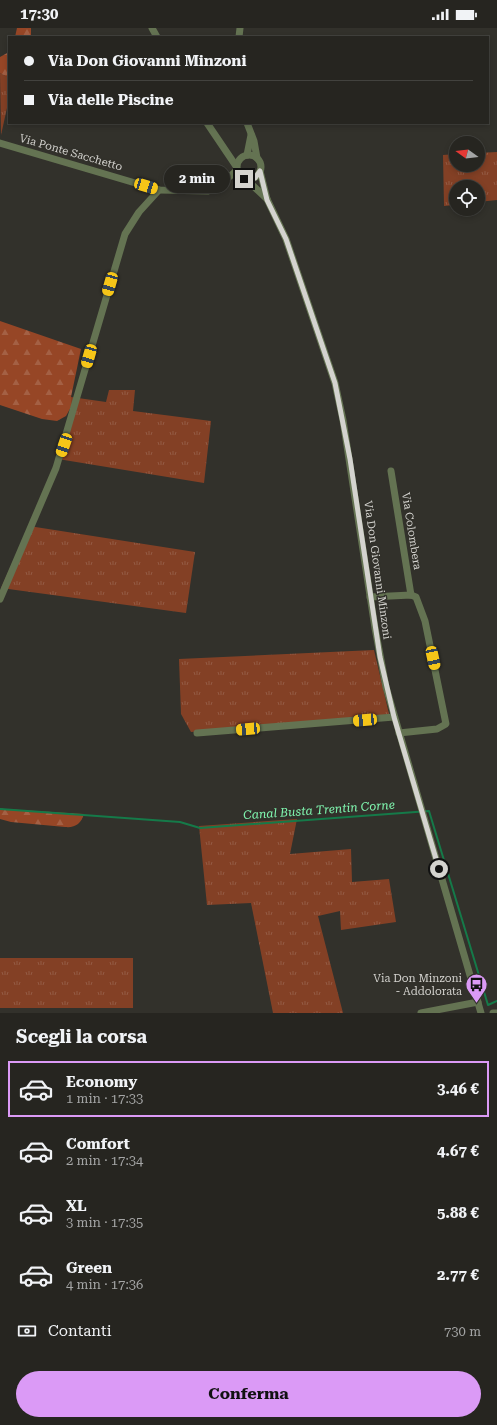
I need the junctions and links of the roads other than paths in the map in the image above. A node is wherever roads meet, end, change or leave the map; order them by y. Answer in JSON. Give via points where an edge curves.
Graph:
{"nodes":[{"id":1,"x":208,"y":124,"type":"edge"},
{"id":2,"x":248,"y":124,"type":"edge"},
{"id":3,"x":251,"y":135,"type":"junction"},
{"id":4,"x":0,"y":143,"type":"edge"},
{"id":5,"x":228,"y":153,"type":"junction"},
{"id":6,"x":244,"y":156,"type":"junction"},
{"id":7,"x":257,"y":158,"type":"junction"},
{"id":8,"x":237,"y":170,"type":"junction"},
{"id":9,"x":260,"y":171,"type":"junction"},
{"id":10,"x":247,"y":180,"type":"junction"},
{"id":11,"x":159,"y":190,"type":"junction"},
{"id":12,"x":267,"y":200,"type":"junction"},
{"id":13,"x":391,"y":471,"type":"dead end"},
{"id":14,"x":411,"y":595,"type":"junction"},
{"id":15,"x":370,"y":597,"type":"junction"},
{"id":16,"x":0,"y":599,"type":"edge"},
{"id":17,"x":394,"y":717,"type":"junction"},
{"id":18,"x":399,"y":732,"type":"junction"},
{"id":19,"x":197,"y":733,"type":"dead end"},
{"id":20,"x":478,"y":1002,"type":"junction"},
{"id":21,"x":497,"y":1012,"type":"edge"},
{"id":22,"x":420,"y":1013,"type":"edge"},
{"id":23,"x":481,"y":1013,"type":"edge"},
{"id":24,"x":493,"y":1013,"type":"edge"}],
"edges":[{"from":1,"to":5,"type":"street"},
{"from":2,"to":3,"type":"street"},
{"from":3,"to":6,"type":"street"},
{"from":3,"to":7,"type":"street"},
{"from":4,"to":11,"type":"street","name":"Via Ponte Sacchetto"},
{"from":5,"to":6,"type":"street"},
{"from":5,"to":8,"type":"street"},
{"from":6,"to":7,"type":"street"},
{"from":6,"to":8,"type":"street"},
{"from":7,"to":9,"type":"street","via":[[260,162]]},
{"from":8,"to":10,"type":"street"},
{"from":8,"to":11,"type":"street","name":"Via Ponte Sacchetto","via":[[218,187],[208,191]]},
{"from":9,"to":10,"type":"street","via":[[255,178]]},
{"from":9,"to":12,"type":"street"},
{"from":10,"to":12,"type":"street"},
{"from":11,"to":16,"type":"street","via":[[139,212],[125,234],[61,453]]},
{"from":12,"to":15,"type":"street","name":"Via Don Giovanni Minzoni","via":[[286,239],[335,383]]},
{"from":13,"to":14,"type":"street","name":"Via Colombera"},
{"from":14,"to":15,"type":"street"},
{"from":14,"to":18,"type":"street","name":"Via Colombera","via":[[416,597],[425,621],[446,724],[438,728]]},
{"from":15,"to":17,"type":"street","name":"Via Don Giovanni Minzoni"},
{"from":17,"to":18,"type":"street","name":"Via Don Giovanni Minzoni"},
{"from":17,"to":19,"type":"street"},
{"from":18,"to":20,"type":"street","name":"Via Don Giovanni Minzoni"},
{"from":20,"to":22,"type":"street"},
{"from":20,"to":23,"type":"street","name":"Via Don Giovanni Minzoni"},
{"from":21,"to":24,"type":"street"}]}
